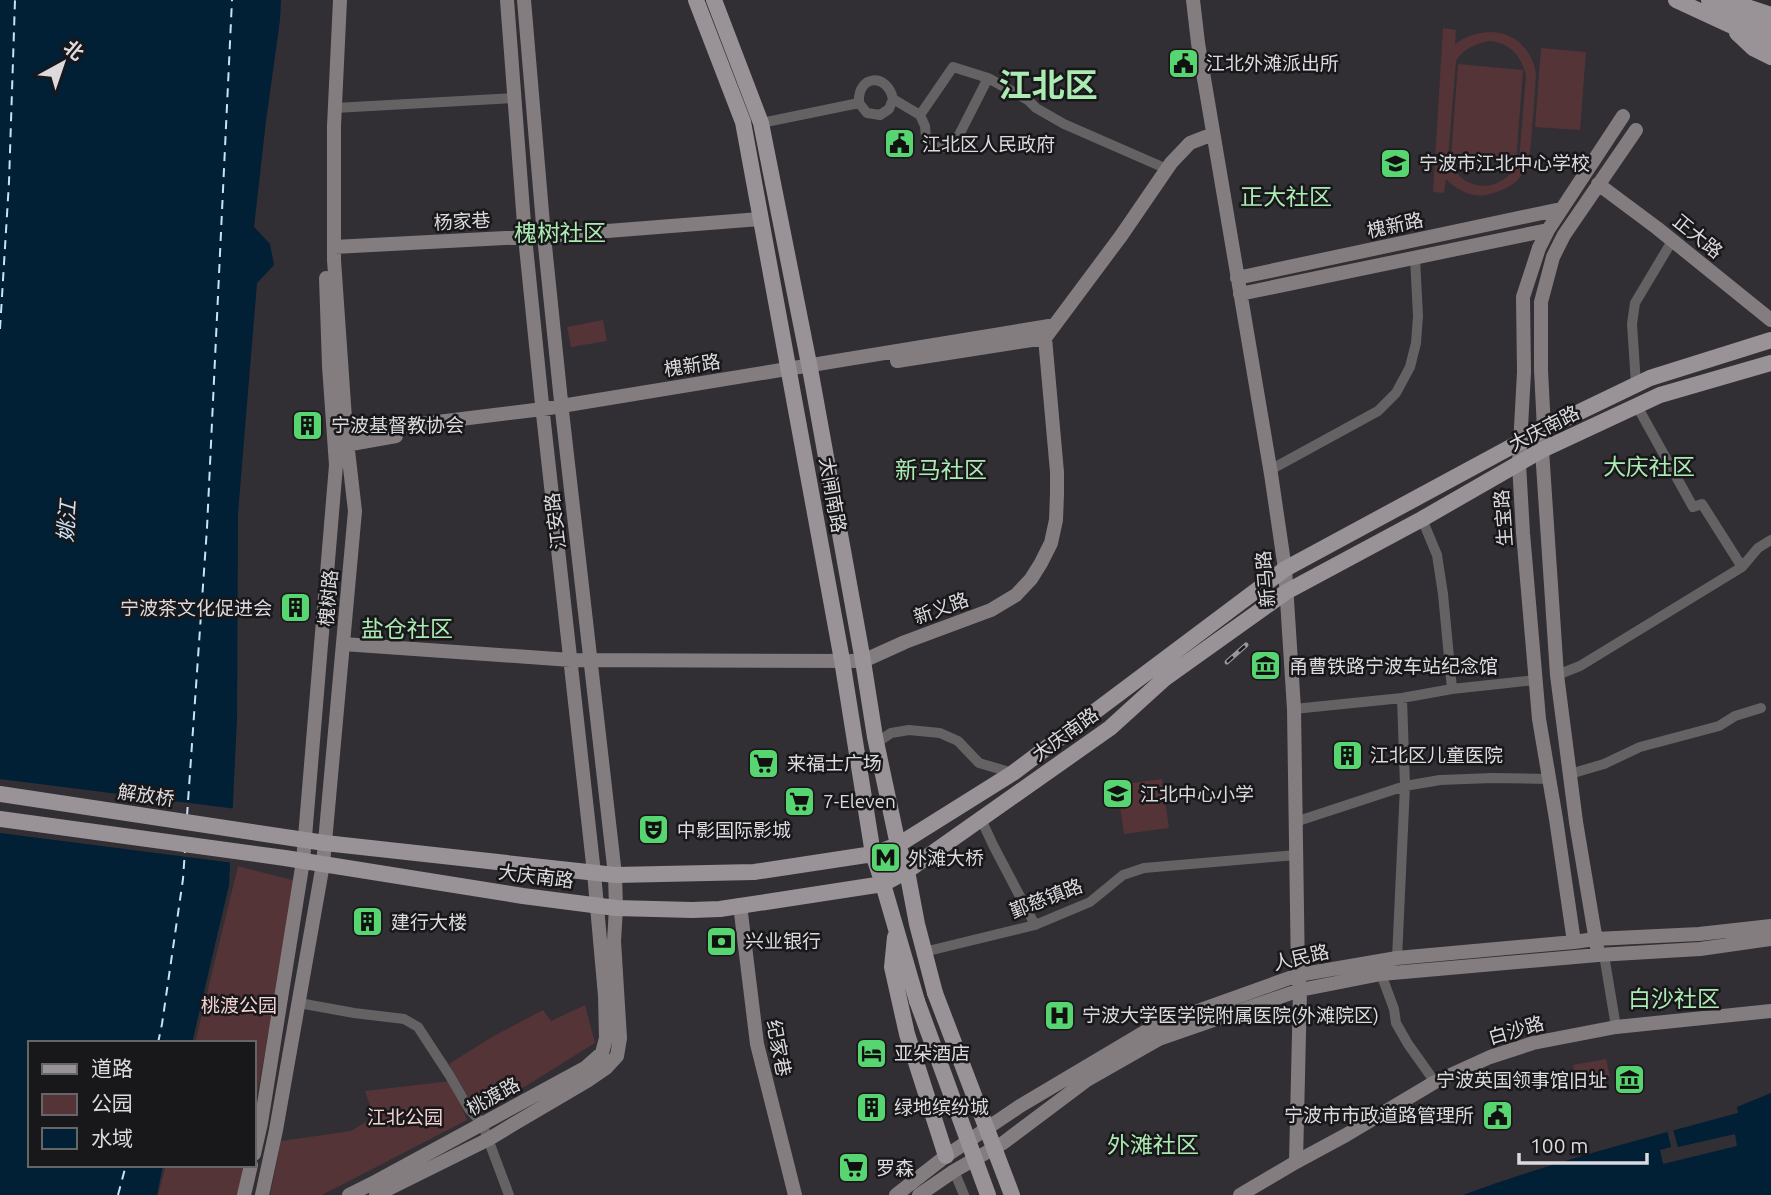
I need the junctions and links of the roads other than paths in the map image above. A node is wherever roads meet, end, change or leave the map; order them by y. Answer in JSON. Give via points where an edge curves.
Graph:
{"nodes":[{"id":1,"x":331,"y":0,"type":"edge"},
{"id":2,"x":340,"y":0,"type":"edge"},
{"id":3,"x":507,"y":0,"type":"edge"},
{"id":4,"x":524,"y":0,"type":"edge"},
{"id":5,"x":696,"y":0,"type":"edge"},
{"id":6,"x":714,"y":0,"type":"edge"},
{"id":7,"x":1193,"y":0,"type":"edge"},
{"id":8,"x":1676,"y":0,"type":"edge"},
{"id":9,"x":1704,"y":3,"type":"edge"},
{"id":10,"x":1725,"y":13,"type":"edge"},
{"id":11,"x":1771,"y":15,"type":"edge"},
{"id":12,"x":1771,"y":32,"type":"edge"},
{"id":13,"x":1771,"y":44,"type":"edge"},
{"id":14,"x":1771,"y":57,"type":"edge"},
{"id":15,"x":988,"y":78,"type":"junction"},
{"id":16,"x":515,"y":98,"type":"junction"},
{"id":17,"x":893,"y":99,"type":"junction"},
{"id":18,"x":859,"y":103,"type":"junction"},
{"id":19,"x":335,"y":108,"type":"junction"},
{"id":20,"x":920,"y":115,"type":"junction"},
{"id":21,"x":1623,"y":116,"type":"dead end"},
{"id":22,"x":761,"y":123,"type":"junction"},
{"id":23,"x":1636,"y":130,"type":"dead end"},
{"id":24,"x":1213,"y":134,"type":"junction"},
{"id":25,"x":1167,"y":169,"type":"junction"},
{"id":26,"x":1598,"y":184,"type":"junction"},
{"id":27,"x":1561,"y":209,"type":"junction"},
{"id":28,"x":760,"y":219,"type":"junction"},
{"id":29,"x":1548,"y":230,"type":"junction"},
{"id":30,"x":544,"y":236,"type":"junction"},
{"id":31,"x":525,"y":237,"type":"junction"},
{"id":32,"x":1672,"y":241,"type":"junction"},
{"id":33,"x":334,"y":247,"type":"junction"},
{"id":34,"x":1415,"y":258,"type":"junction"},
{"id":35,"x":1237,"y":278,"type":"junction"},
{"id":36,"x":1240,"y":295,"type":"junction"},
{"id":37,"x":1771,"y":320,"type":"edge"},
{"id":38,"x":1055,"y":325,"type":"junction"},
{"id":39,"x":1045,"y":338,"type":"junction"},
{"id":40,"x":1771,"y":340,"type":"edge"},
{"id":41,"x":1771,"y":363,"type":"edge"},
{"id":42,"x":810,"y":369,"type":"junction"},
{"id":43,"x":789,"y":373,"type":"junction"},
{"id":44,"x":1636,"y":384,"type":"junction"},
{"id":45,"x":1637,"y":406,"type":"junction"},
{"id":46,"x":562,"y":409,"type":"junction"},
{"id":47,"x":543,"y":412,"type":"junction"},
{"id":48,"x":1544,"y":429,"type":"junction"},
{"id":49,"x":341,"y":440,"type":"junction"},
{"id":50,"x":1519,"y":444,"type":"junction"},
{"id":51,"x":1542,"y":450,"type":"junction"},
{"id":52,"x":1519,"y":464,"type":"junction"},
{"id":53,"x":1270,"y":470,"type":"junction"},
{"id":54,"x":1422,"y":519,"type":"junction"},
{"id":55,"x":1771,"y":540,"type":"edge"},
{"id":56,"x":1742,"y":567,"type":"junction"},
{"id":57,"x":1285,"y":569,"type":"junction"},
{"id":58,"x":1286,"y":592,"type":"junction"},
{"id":59,"x":343,"y":644,"type":"junction"},
{"id":60,"x":571,"y":660,"type":"junction"},
{"id":61,"x":590,"y":660,"type":"junction"},
{"id":62,"x":842,"y":660,"type":"junction"},
{"id":63,"x":863,"y":661,"type":"junction"},
{"id":64,"x":1557,"y":675,"type":"junction"},
{"id":65,"x":1536,"y":680,"type":"junction"},
{"id":66,"x":1452,"y":690,"type":"junction"},
{"id":67,"x":1402,"y":698,"type":"junction"},
{"id":68,"x":1761,"y":708,"type":"dead end"},
{"id":69,"x":1293,"y":709,"type":"junction"},
{"id":70,"x":877,"y":743,"type":"junction"},
{"id":71,"x":1013,"y":773,"type":"junction"},
{"id":72,"x":1570,"y":774,"type":"junction"},
{"id":73,"x":1549,"y":779,"type":"junction"},
{"id":74,"x":1405,"y":786,"type":"junction"},
{"id":75,"x":0,"y":794,"type":"edge"},
{"id":76,"x":0,"y":819,"type":"edge"},
{"id":77,"x":981,"y":819,"type":"junction"},
{"id":78,"x":1295,"y":822,"type":"junction"},
{"id":79,"x":304,"y":839,"type":"junction"},
{"id":80,"x":325,"y":843,"type":"junction"},
{"id":81,"x":898,"y":845,"type":"junction"},
{"id":82,"x":873,"y":855,"type":"junction"},
{"id":83,"x":1296,"y":855,"type":"junction"},
{"id":84,"x":303,"y":861,"type":"junction"},
{"id":85,"x":323,"y":864,"type":"junction"},
{"id":86,"x":907,"y":871,"type":"junction"},
{"id":87,"x":594,"y":873,"type":"junction"},
{"id":88,"x":615,"y":875,"type":"junction"},
{"id":89,"x":883,"y":884,"type":"junction"},
{"id":90,"x":596,"y":904,"type":"junction"},
{"id":91,"x":740,"y":905,"type":"junction"},
{"id":92,"x":616,"y":908,"type":"junction"},
{"id":93,"x":917,"y":924,"type":"junction"},
{"id":94,"x":1035,"y":925,"type":"junction"},
{"id":95,"x":1771,"y":926,"type":"edge"},
{"id":96,"x":896,"y":928,"type":"junction"},
{"id":97,"x":1595,"y":939,"type":"junction"},
{"id":98,"x":1771,"y":939,"type":"edge"},
{"id":99,"x":1574,"y":942,"type":"junction"},
{"id":100,"x":928,"y":951,"type":"junction"},
{"id":101,"x":1601,"y":955,"type":"junction"},
{"id":102,"x":1397,"y":958,"type":"junction"},
{"id":103,"x":1381,"y":974,"type":"junction"},
{"id":104,"x":1299,"y":982,"type":"junction"},
{"id":105,"x":299,"y":1003,"type":"junction"},
{"id":106,"x":1771,"y":1011,"type":"edge"},
{"id":107,"x":1616,"y":1027,"type":"junction"},
{"id":108,"x":613,"y":1038,"type":"junction"},
{"id":109,"x":1435,"y":1082,"type":"junction"},
{"id":110,"x":482,"y":1123,"type":"junction"},
{"id":111,"x":992,"y":1124,"type":"junction"},
{"id":112,"x":489,"y":1139,"type":"junction"},
{"id":113,"x":256,"y":1145,"type":"edge"},
{"id":114,"x":998,"y":1146,"type":"junction"},
{"id":115,"x":946,"y":1156,"type":"junction"},
{"id":116,"x":1296,"y":1162,"type":"junction"},
{"id":117,"x":251,"y":1167,"type":"edge"},
{"id":118,"x":954,"y":1171,"type":"junction"},
{"id":119,"x":381,"y":1191,"type":"edge"},
{"id":120,"x":244,"y":1195,"type":"edge"},
{"id":121,"x":262,"y":1195,"type":"edge"},
{"id":122,"x":349,"y":1195,"type":"edge"},
{"id":123,"x":509,"y":1195,"type":"edge"},
{"id":124,"x":795,"y":1195,"type":"edge"},
{"id":125,"x":896,"y":1195,"type":"edge"},
{"id":126,"x":919,"y":1195,"type":"edge"},
{"id":127,"x":964,"y":1195,"type":"edge"},
{"id":128,"x":988,"y":1195,"type":"edge"},
{"id":129,"x":1012,"y":1195,"type":"edge"},
{"id":130,"x":1018,"y":1195,"type":"edge"},
{"id":131,"x":1240,"y":1195,"type":"edge"}],
"edges":[{"from":1,"to":49,"type":"street","name":"槐树路","via":[[325,248],[329,366]]},
{"from":2,"to":19,"type":"street","name":"槐树路"},
{"from":3,"to":16,"type":"street","name":"江安路"},
{"from":4,"to":30,"type":"street","name":"江安路"},
{"from":5,"to":28,"type":"main road","name":"大闸南路","via":[[743,122]]},
{"from":6,"to":22,"type":"main road","name":"大闸南路"},
{"from":7,"to":24,"type":"street","name":"新马路"},
{"from":8,"to":9,"type":"main road"},
{"from":9,"to":10,"type":"main road"},
{"from":10,"to":11,"type":"main road","via":[[1747,7]]},
{"from":10,"to":12,"type":"main road"},
{"from":10,"to":13,"type":"main road"},
{"from":10,"to":14,"type":"main road","via":[[1753,48]]},
{"from":15,"to":20,"type":"street","via":[[953,66]]},
{"from":15,"to":20,"type":"street","via":[[948,148],[935,147],[926,138]]},
{"from":15,"to":25,"type":"street","via":[[1064,124]]},
{"from":16,"to":19,"type":"street"},
{"from":16,"to":31,"type":"street","name":"江安路"},
{"from":17,"to":18,"type":"street","via":[[880,115],[867,113]]},
{"from":17,"to":18,"type":"street","via":[[887,84],[872,80],[860,89]]},
{"from":17,"to":20,"type":"street"},
{"from":18,"to":22,"type":"street"},
{"from":19,"to":33,"type":"street","name":"槐树路"},
{"from":21,"to":27,"type":"street","name":"生宝路"},
{"from":22,"to":42,"type":"main road","name":"大闸南路"},
{"from":23,"to":26,"type":"street"},
{"from":24,"to":25,"type":"street","via":[[1190,143]]},
{"from":24,"to":35,"type":"street","name":"新马路"},
{"from":25,"to":38,"type":"street"},
{"from":26,"to":32,"type":"street","name":"正大路"},
{"from":26,"to":48,"type":"street","via":[[1558,246],[1541,303]]},
{"from":27,"to":29,"type":"street","name":"生宝路"},
{"from":27,"to":35,"type":"street","name":"槐新路"},
{"from":28,"to":30,"type":"street","name":"杨家巷"},
{"from":28,"to":43,"type":"main road","name":"大闸南路"},
{"from":29,"to":34,"type":"street","name":"槐新路"},
{"from":29,"to":50,"type":"street","name":"生宝路","via":[[1523,297]]},
{"from":30,"to":31,"type":"street","name":"杨家巷"},
{"from":30,"to":46,"type":"street","name":"江安路"},
{"from":31,"to":33,"type":"street","name":"杨家巷"},
{"from":31,"to":47,"type":"street","name":"江安路"},
{"from":32,"to":37,"type":"street","name":"正大路"},
{"from":32,"to":44,"type":"street","via":[[1635,303]]},
{"from":33,"to":49,"type":"street","name":"槐树路"},
{"from":34,"to":36,"type":"street","name":"槐新路"},
{"from":34,"to":53,"type":"street","via":[[1416,343],[1396,393],[1378,411]]},
{"from":35,"to":36,"type":"street","name":"新马路"},
{"from":36,"to":53,"type":"street","name":"新马路"},
{"from":38,"to":39,"type":"street"},
{"from":38,"to":42,"type":"street","name":"槐新路"},
{"from":39,"to":42,"type":"street","name":"槐新路"},
{"from":39,"to":63,"type":"street","name":"新义路","via":[[1057,494],[1051,543],[1041,563],[1016,595],[991,610]]},
{"from":40,"to":44,"type":"main road","name":"大庆南路"},
{"from":41,"to":45,"type":"main road","name":"大庆南路"},
{"from":42,"to":43,"type":"street","name":"槐新路"},
{"from":42,"to":63,"type":"main road","name":"大闸南路"},
{"from":43,"to":46,"type":"street","name":"槐新路"},
{"from":43,"to":62,"type":"main road","name":"大闸南路"},
{"from":44,"to":48,"type":"main road","name":"大庆南路"},
{"from":45,"to":51,"type":"main road","name":"大庆南路"},
{"from":45,"to":56,"type":"street","via":[[1693,507],[1702,504]]},
{"from":46,"to":47,"type":"street","name":"槐新路"},
{"from":46,"to":61,"type":"street","name":"江安路"},
{"from":47,"to":49,"type":"street","name":"槐新路"},
{"from":47,"to":60,"type":"street","name":"江安路"},
{"from":48,"to":50,"type":"main road","name":"大庆南路"},
{"from":48,"to":51,"type":"street"},
{"from":49,"to":59,"type":"street","name":"槐树路","via":[[355,511]]},
{"from":49,"to":79,"type":"street","name":"槐树路"},
{"from":50,"to":52,"type":"street","name":"生宝路"},
{"from":50,"to":57,"type":"main road","name":"大庆南路"},
{"from":51,"to":52,"type":"main road","name":"大庆南路"},
{"from":51,"to":64,"type":"street"},
{"from":52,"to":54,"type":"main road","name":"大庆南路"},
{"from":52,"to":65,"type":"street","name":"生宝路"},
{"from":53,"to":57,"type":"street","name":"新马路"},
{"from":54,"to":58,"type":"main road","name":"大庆南路"},
{"from":54,"to":66,"type":"street","via":[[1437,555]]},
{"from":55,"to":56,"type":"street"},
{"from":56,"to":64,"type":"street","via":[[1580,666]]},
{"from":57,"to":58,"type":"street","name":"新马路"},
{"from":57,"to":71,"type":"main road","name":"大庆南路"},
{"from":58,"to":69,"type":"street","name":"新马路"},
{"from":58,"to":77,"type":"main road","name":"大庆南路","via":[[1164,679],[1110,728]]},
{"from":59,"to":60,"type":"street","name":"新义路"},
{"from":59,"to":80,"type":"street","name":"槐树路"},
{"from":60,"to":61,"type":"street","name":"新义路"},
{"from":60,"to":87,"type":"street","name":"江安路"},
{"from":61,"to":62,"type":"street","name":"新义路"},
{"from":61,"to":88,"type":"street","name":"江安路"},
{"from":62,"to":63,"type":"street","name":"新义路"},
{"from":62,"to":82,"type":"main road","name":"大闸南路"},
{"from":63,"to":70,"type":"main road","name":"大闸南路"},
{"from":64,"to":72,"type":"street"},
{"from":65,"to":66,"type":"street"},
{"from":65,"to":73,"type":"street","name":"生宝路"},
{"from":66,"to":67,"type":"street"},
{"from":67,"to":69,"type":"street"},
{"from":67,"to":74,"type":"street"},
{"from":68,"to":72,"type":"street"},
{"from":69,"to":78,"type":"street","name":"新马路"},
{"from":70,"to":71,"type":"street","via":[[891,733],[909,730],[940,733],[958,741],[979,763]]},
{"from":70,"to":81,"type":"main road","name":"大闸南路"},
{"from":71,"to":81,"type":"main road","name":"大庆南路"},
{"from":72,"to":97,"type":"street"},
{"from":73,"to":74,"type":"street","via":[[1440,780]]},
{"from":73,"to":99,"type":"street","name":"生宝路"},
{"from":74,"to":78,"type":"street"},
{"from":74,"to":102,"type":"street"},
{"from":75,"to":79,"type":"main road","name":"解放桥"},
{"from":76,"to":84,"type":"main road","name":"大庆南路"},
{"from":77,"to":86,"type":"main road","name":"大庆南路"},
{"from":77,"to":94,"type":"street"},
{"from":78,"to":83,"type":"street","name":"新马路"},
{"from":79,"to":80,"type":"main road","name":"大庆南路"},
{"from":79,"to":84,"type":"street","name":"槐树路"},
{"from":80,"to":85,"type":"street","name":"槐树路"},
{"from":80,"to":87,"type":"main road","name":"大庆南路"},
{"from":81,"to":82,"type":"main road","name":"大庆南路"},
{"from":81,"to":86,"type":"main road","name":"大闸南路"},
{"from":82,"to":88,"type":"main road","name":"大庆南路","via":[[754,872]]},
{"from":82,"to":89,"type":"main road","name":"大闸南路"},
{"from":83,"to":94,"type":"street","name":"鄞慈镇路","via":[[1144,868],[1123,875],[1090,902]]},
{"from":83,"to":104,"type":"street","name":"新马路"},
{"from":84,"to":85,"type":"main road","name":"大庆南路"},
{"from":84,"to":113,"type":"street","name":"槐树路"},
{"from":85,"to":90,"type":"main road","name":"大庆南路"},
{"from":85,"to":105,"type":"street","name":"槐树路"},
{"from":86,"to":89,"type":"main road","name":"大庆南路"},
{"from":86,"to":93,"type":"main road","name":"大闸南路"},
{"from":87,"to":88,"type":"main road","name":"大庆南路"},
{"from":87,"to":90,"type":"street","name":"江安路"},
{"from":88,"to":92,"type":"street","name":"江安路"},
{"from":89,"to":91,"type":"main road","name":"大庆南路"},
{"from":89,"to":96,"type":"main road","name":"大闸南路"},
{"from":90,"to":92,"type":"main road","name":"大庆南路"},
{"from":90,"to":108,"type":"street","name":"江安路"},
{"from":91,"to":92,"type":"main road","name":"大庆南路","via":[[692,910]]},
{"from":91,"to":124,"type":"street","name":"纪家巷","via":[[757,1044]]},
{"from":92,"to":108,"type":"street","name":"江安路"},
{"from":93,"to":100,"type":"main road"},
{"from":93,"to":129,"type":"main road","name":"大闸南路","bridge":true,"via":[[935,993]]},
{"from":94,"to":100,"type":"street","name":"鄞慈镇路"},
{"from":95,"to":97,"type":"street","name":"人民路"},
{"from":96,"to":115,"type":"main road","via":[[892,967],[907,1034]]},
{"from":96,"to":128,"type":"main road","name":"大闸南路","bridge":true,"via":[[917,1001]]},
{"from":97,"to":99,"type":"street","name":"人民路"},
{"from":97,"to":101,"type":"street"},
{"from":98,"to":101,"type":"street","name":"人民路"},
{"from":99,"to":102,"type":"street","name":"人民路"},
{"from":100,"to":111,"type":"main road"},
{"from":101,"to":103,"type":"street","name":"人民路"},
{"from":101,"to":107,"type":"street"},
{"from":102,"to":104,"type":"street","name":"人民路"},
{"from":103,"to":104,"type":"street","name":"人民路"},
{"from":103,"to":109,"type":"street","via":[[1396,1023]]},
{"from":104,"to":111,"type":"street","name":"人民路","via":[[1153,1027]]},
{"from":104,"to":114,"type":"street","name":"人民路","via":[[1159,1039],[1087,1080]]},
{"from":104,"to":116,"type":"street","name":"新马路"},
{"from":105,"to":110,"type":"street","via":[[404,1018],[418,1027]]},
{"from":105,"to":121,"type":"street","name":"槐树路"},
{"from":106,"to":107,"type":"street","name":"白沙路"},
{"from":107,"to":109,"type":"street","name":"白沙路","via":[[1533,1042]]},
{"from":108,"to":110,"type":"street","name":"桃渡路","via":[[585,1068]]},
{"from":108,"to":112,"type":"street","name":"桃渡路","via":[[617,1056],[606,1068]]},
{"from":109,"to":116,"type":"street","name":"白沙路"},
{"from":110,"to":112,"type":"street"},
{"from":110,"to":119,"type":"street","name":"桃渡路"},
{"from":111,"to":115,"type":"street","name":"人民路"},
{"from":112,"to":119,"type":"street","name":"桃渡路"},
{"from":112,"to":123,"type":"street"},
{"from":114,"to":118,"type":"street","name":"人民路"},
{"from":114,"to":130,"type":"street"},
{"from":115,"to":125,"type":"street","name":"人民路"},
{"from":116,"to":131,"type":"street","name":"白沙路"},
{"from":117,"to":120,"type":"street"},
{"from":118,"to":126,"type":"street","name":"人民路"},
{"from":118,"to":127,"type":"street"},
{"from":119,"to":122,"type":"street","name":"桃渡路"}]}
